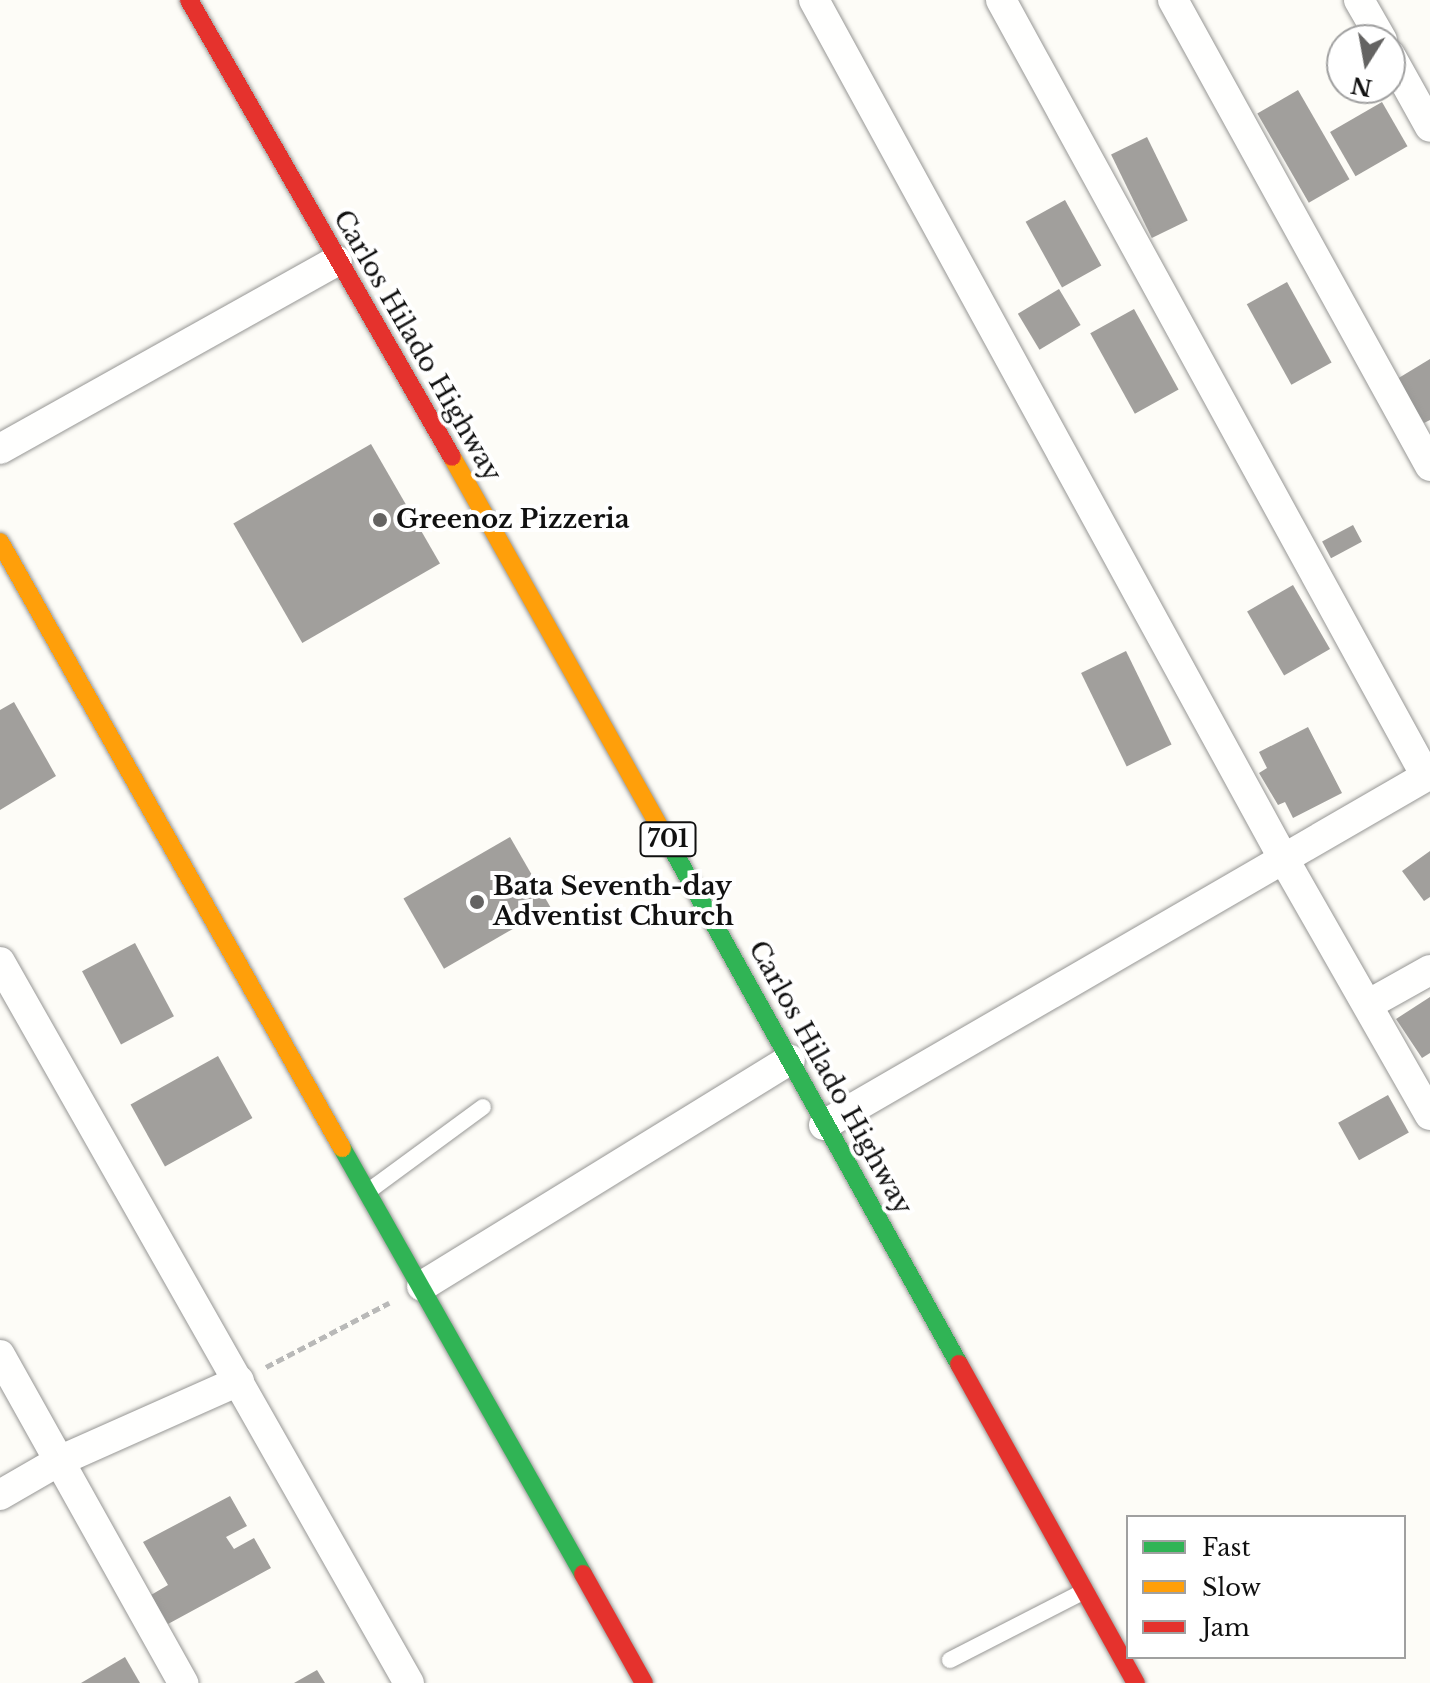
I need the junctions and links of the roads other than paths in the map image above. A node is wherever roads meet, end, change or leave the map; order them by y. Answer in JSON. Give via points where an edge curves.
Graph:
{"nodes":[{"id":1,"x":189,"y":0,"type":"edge"},
{"id":2,"x":814,"y":0,"type":"edge"},
{"id":3,"x":1001,"y":0,"type":"edge"},
{"id":4,"x":1173,"y":0,"type":"edge"},
{"id":5,"x":1359,"y":0,"type":"edge"},
{"id":6,"x":1373,"y":24,"type":"edge"},
{"id":7,"x":1406,"y":84,"type":"edge"},
{"id":8,"x":1430,"y":127,"type":"edge"},
{"id":9,"x":337,"y":261,"type":"junction"},
{"id":10,"x":0,"y":449,"type":"edge"},
{"id":11,"x":1430,"y":466,"type":"edge"},
{"id":12,"x":0,"y":542,"type":"edge"},
{"id":13,"x":1428,"y":775,"type":"edge"},
{"id":14,"x":1282,"y":856,"type":"junction"},
{"id":15,"x":0,"y":962,"type":"edge"},
{"id":16,"x":1430,"y":970,"type":"edge"},
{"id":17,"x":1369,"y":1004,"type":"junction"},
{"id":18,"x":790,"y":1060,"type":"junction"},
{"id":19,"x":483,"y":1107,"type":"dead end"},
{"id":20,"x":1430,"y":1115,"type":"edge"},
{"id":21,"x":824,"y":1125,"type":"junction"},
{"id":22,"x":368,"y":1191,"type":"junction"},
{"id":23,"x":422,"y":1286,"type":"junction"},
{"id":24,"x":0,"y":1355,"type":"edge"},
{"id":25,"x":239,"y":1381,"type":"junction"},
{"id":26,"x":59,"y":1461,"type":"junction"},
{"id":27,"x":0,"y":1495,"type":"edge"},
{"id":28,"x":1085,"y":1591,"type":"junction"},
{"id":29,"x":950,"y":1660,"type":"dead end"},
{"id":30,"x":183,"y":1683,"type":"edge"},
{"id":31,"x":409,"y":1683,"type":"edge"},
{"id":32,"x":644,"y":1683,"type":"edge"},
{"id":33,"x":1136,"y":1683,"type":"edge"}],
"edges":[{"from":1,"to":9,"type":"main road","name":"Carlos Hilado Highway","number":"701"},
{"from":2,"to":14,"type":"street"},
{"from":3,"to":13,"type":"street"},
{"from":4,"to":11,"type":"street"},
{"from":5,"to":6,"type":"street"},
{"from":7,"to":8,"type":"street"},
{"from":9,"to":10,"type":"street"},
{"from":9,"to":18,"type":"main road","name":"Carlos Hilado Highway","number":"701","via":[[513,562]]},
{"from":12,"to":22,"type":"main road"},
{"from":13,"to":14,"type":"street"},
{"from":14,"to":17,"type":"street"},
{"from":14,"to":21,"type":"street"},
{"from":15,"to":25,"type":"street"},
{"from":16,"to":17,"type":"street"},
{"from":17,"to":20,"type":"street"},
{"from":18,"to":21,"type":"main road","name":"Carlos Hilado Highway","number":"701"},
{"from":18,"to":23,"type":"street"},
{"from":19,"to":22,"type":"lane"},
{"from":21,"to":28,"type":"main road","name":"Carlos Hilado Highway","number":"701"},
{"from":22,"to":23,"type":"main road"},
{"from":23,"to":32,"type":"main road"},
{"from":24,"to":26,"type":"street"},
{"from":25,"to":26,"type":"street"},
{"from":25,"to":31,"type":"street"},
{"from":26,"to":27,"type":"street"},
{"from":26,"to":30,"type":"street"},
{"from":28,"to":29,"type":"lane"},
{"from":28,"to":33,"type":"main road","name":"Carlos Hilado Highway","number":"701"}]}
